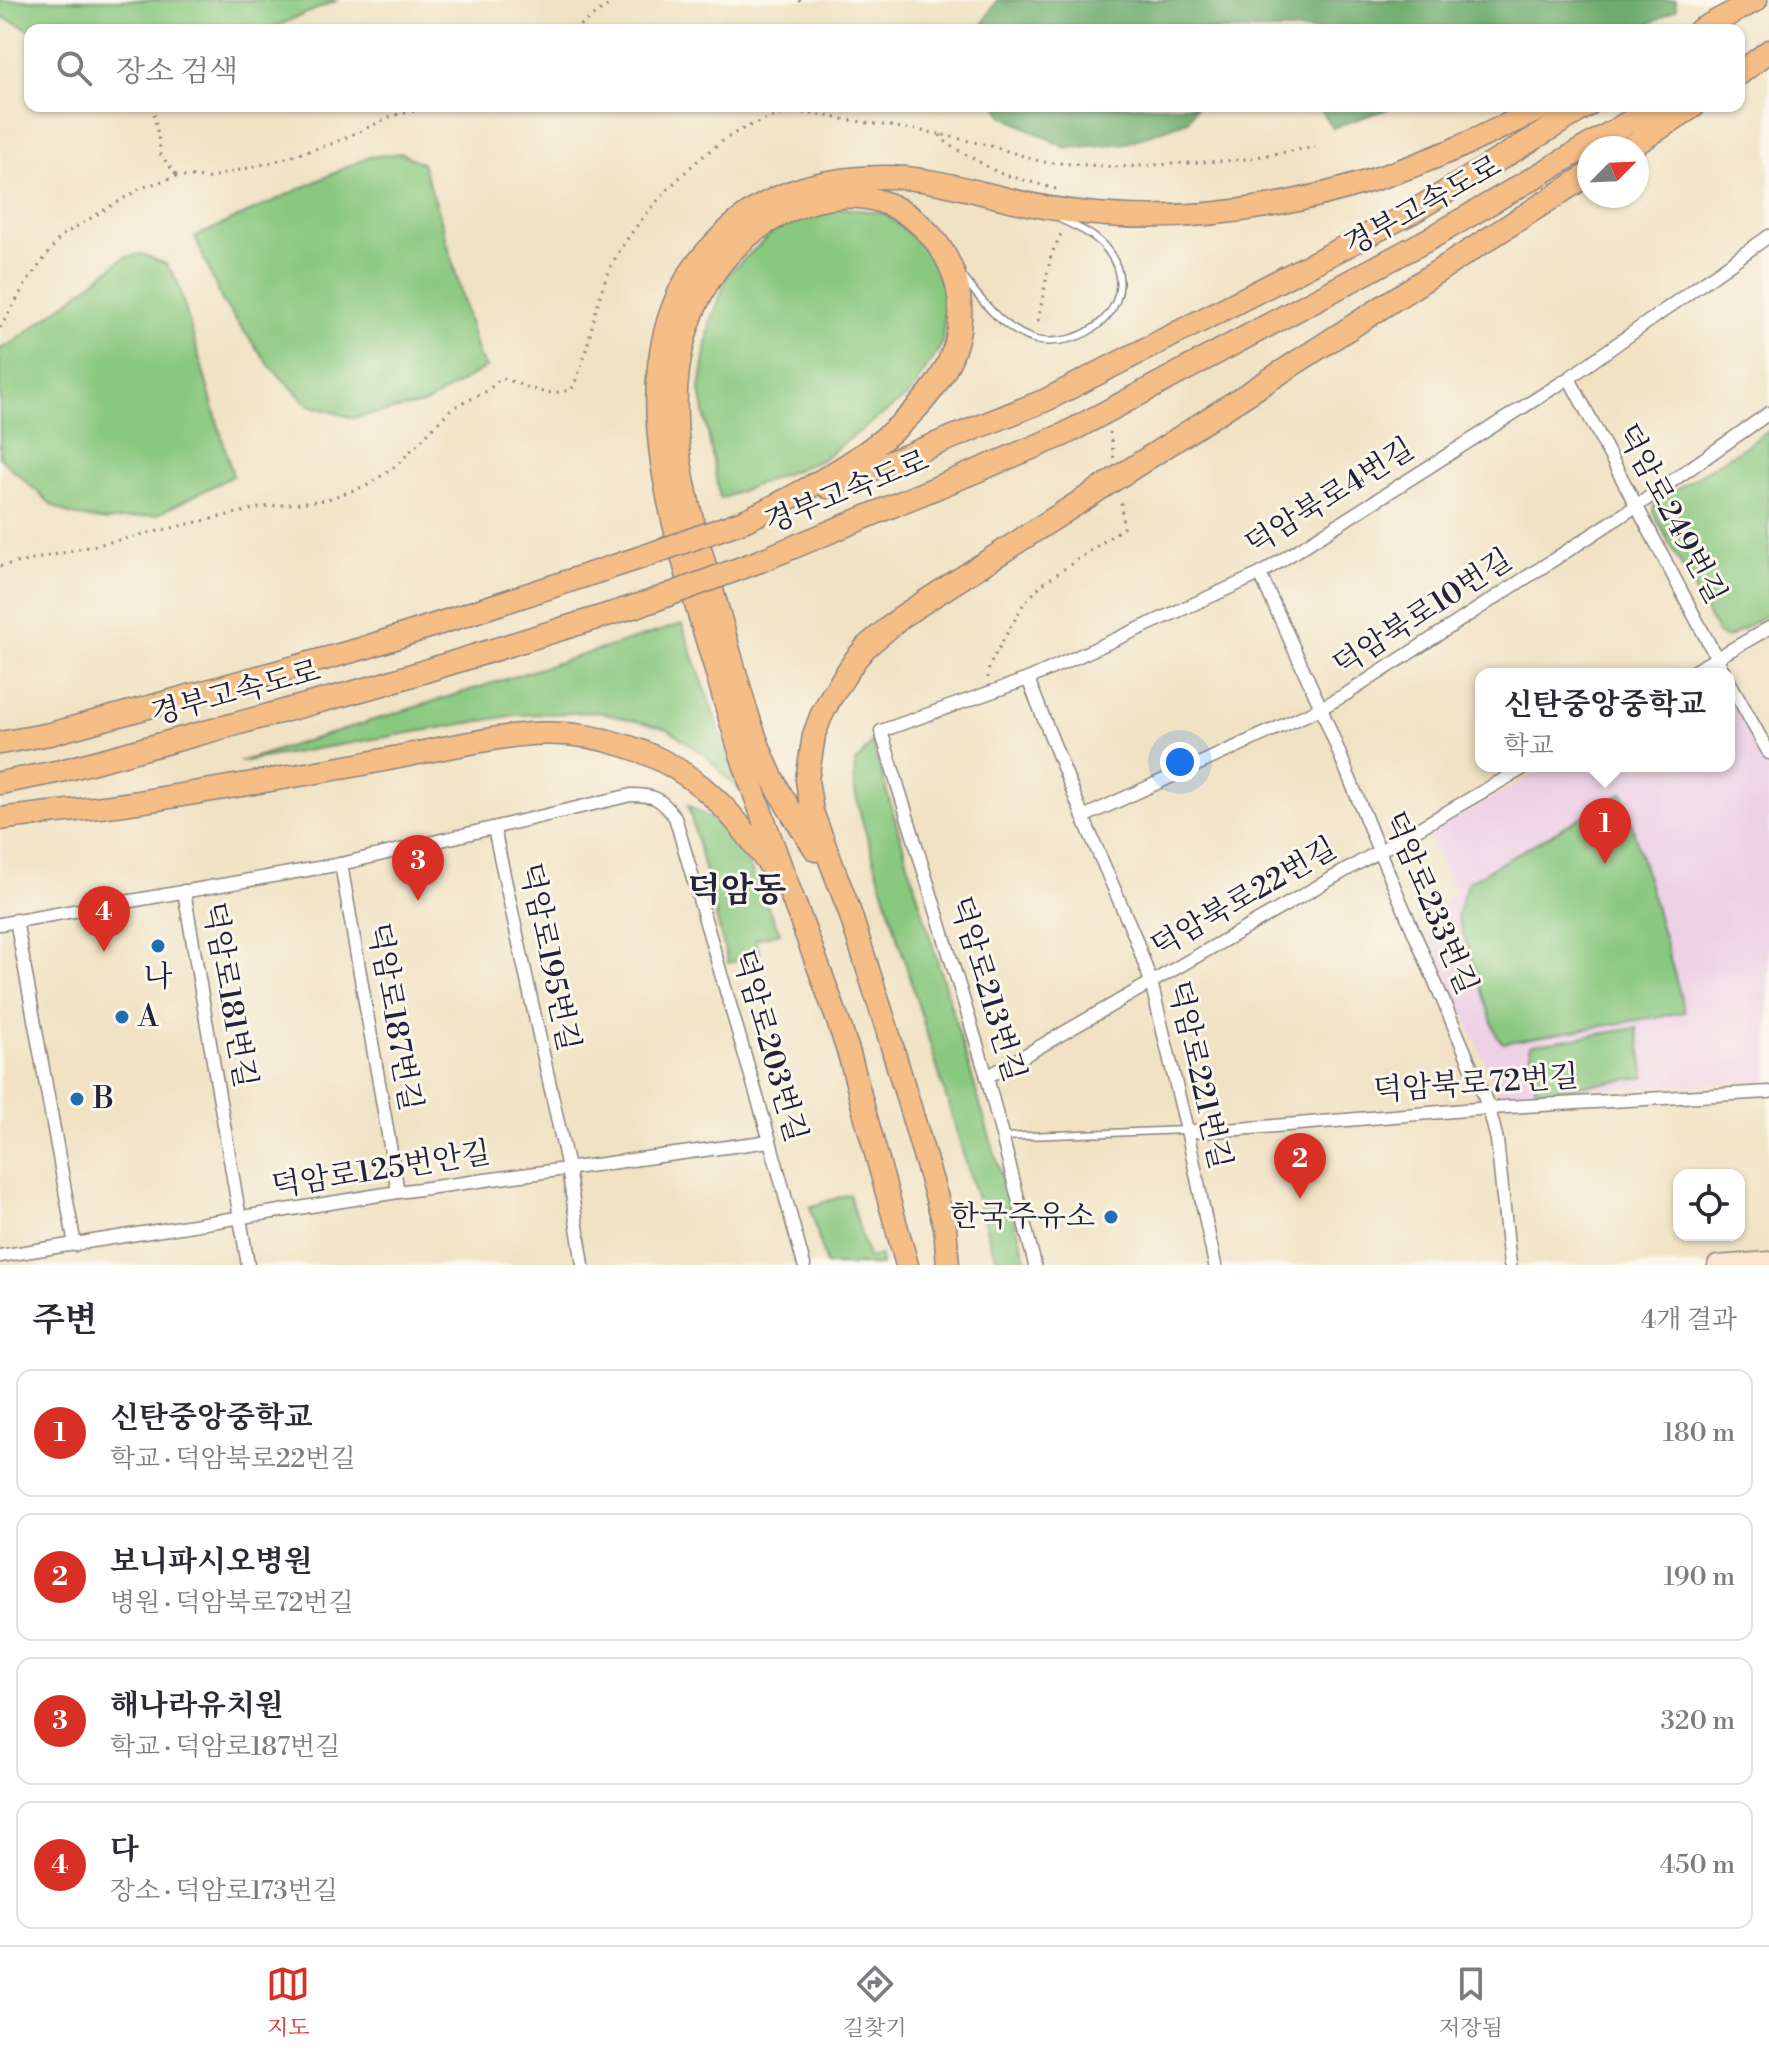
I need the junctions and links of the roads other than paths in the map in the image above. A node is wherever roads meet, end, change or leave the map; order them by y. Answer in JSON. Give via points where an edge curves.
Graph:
{"nodes":[{"id":1,"x":1757,"y":0,"type":"edge"},
{"id":2,"x":1711,"y":24,"type":"edge"},
{"id":3,"x":1721,"y":24,"type":"edge"},
{"id":4,"x":1769,"y":38,"type":"edge"},
{"id":5,"x":1769,"y":51,"type":"edge"},
{"id":6,"x":1745,"y":53,"type":"edge"},
{"id":7,"x":1745,"y":69,"type":"edge"},
{"id":8,"x":1533,"y":112,"type":"edge"},
{"id":9,"x":1577,"y":112,"type":"edge"},
{"id":10,"x":1646,"y":112,"type":"edge"},
{"id":11,"x":1685,"y":112,"type":"edge"},
{"id":12,"x":1648,"y":136,"type":"edge"},
{"id":13,"x":1577,"y":182,"type":"edge"},
{"id":14,"x":1027,"y":203,"type":"junction"},
{"id":15,"x":1769,"y":236,"type":"edge"},
{"id":16,"x":945,"y":254,"type":"junction"},
{"id":17,"x":1569,"y":378,"type":"junction"},
{"id":18,"x":1769,"y":413,"type":"edge"},
{"id":19,"x":1638,"y":505,"type":"junction"},
{"id":20,"x":746,"y":520,"type":"junction"},
{"id":21,"x":1260,"y":574,"type":"junction"},
{"id":22,"x":1769,"y":628,"type":"edge"},
{"id":23,"x":1717,"y":658,"type":"junction"},
{"id":24,"x":1700,"y":668,"type":"edge"},
{"id":25,"x":1722,"y":668,"type":"edge"},
{"id":26,"x":1028,"y":679,"type":"junction"},
{"id":27,"x":1735,"y":692,"type":"edge"},
{"id":28,"x":1321,"y":708,"type":"junction"},
{"id":29,"x":881,"y":731,"type":"joint"},
{"id":30,"x":0,"y":743,"type":"edge"},
{"id":31,"x":1769,"y":753,"type":"edge"},
{"id":32,"x":1517,"y":772,"type":"edge"},
{"id":33,"x":0,"y":783,"type":"edge"},
{"id":34,"x":662,"y":800,"type":"joint"},
{"id":35,"x":1083,"y":817,"type":"junction"},
{"id":36,"x":0,"y":819,"type":"edge"},
{"id":37,"x":494,"y":829,"type":"junction"},
{"id":38,"x":1379,"y":851,"type":"junction"},
{"id":39,"x":341,"y":864,"type":"junction"},
{"id":40,"x":184,"y":891,"type":"junction"},
{"id":41,"x":849,"y":910,"type":"junction"},
{"id":42,"x":798,"y":911,"type":"junction"},
{"id":43,"x":16,"y":920,"type":"junction"},
{"id":44,"x":0,"y":924,"type":"edge"},
{"id":45,"x":1151,"y":982,"type":"junction"},
{"id":46,"x":987,"y":1077,"type":"junction"},
{"id":47,"x":1769,"y":1092,"type":"edge"},
{"id":48,"x":1489,"y":1108,"type":"junction"},
{"id":49,"x":1187,"y":1130,"type":"junction"},
{"id":50,"x":1003,"y":1137,"type":"junction"},
{"id":51,"x":770,"y":1141,"type":"junction"},
{"id":52,"x":568,"y":1168,"type":"junction"},
{"id":53,"x":398,"y":1192,"type":"junction"},
{"id":54,"x":241,"y":1218,"type":"junction"},
{"id":55,"x":75,"y":1245,"type":"junction"},
{"id":56,"x":0,"y":1256,"type":"edge"},
{"id":57,"x":1769,"y":1261,"type":"edge"},
{"id":58,"x":248,"y":1265,"type":"edge"},
{"id":59,"x":583,"y":1265,"type":"edge"},
{"id":60,"x":804,"y":1265,"type":"edge"},
{"id":61,"x":907,"y":1265,"type":"edge"},
{"id":62,"x":948,"y":1265,"type":"edge"},
{"id":63,"x":1035,"y":1265,"type":"edge"},
{"id":64,"x":1215,"y":1265,"type":"edge"},
{"id":65,"x":1510,"y":1265,"type":"edge"},
{"id":66,"x":1717,"y":1265,"type":"edge"}],
"edges":[{"from":1,"to":2,"type":"highway"},
{"from":1,"to":3,"type":"highway"},
{"from":4,"to":6,"type":"highway"},
{"from":5,"to":7,"type":"highway"},
{"from":8,"to":14,"type":"highway","via":[[1391,174],[1281,203],[1227,212],[1139,216]]},
{"from":9,"to":20,"type":"highway","name":"경부고속도로","via":[[1411,213],[1046,400]]},
{"from":10,"to":33,"type":"highway","name":"경부고속도로","bridge":true,"via":[[1431,238],[1063,435],[760,561],[652,601],[380,685]]},
{"from":11,"to":12,"type":"highway"},
{"from":13,"to":41,"type":"highway","via":[[922,604],[866,647],[821,716],[808,764],[812,812]]},
{"from":14,"to":16,"type":"lane","via":[[1089,233],[1112,257],[1119,274],[1118,294],[1112,312],[1096,327],[1056,341],[1026,335],[991,310]]},
{"from":14,"to":42,"type":"highway","via":[[906,178],[854,179],[800,189],[737,221],[692,271],[672,313],[659,370],[658,416],[672,521],[741,753]]},
{"from":15,"to":17,"type":"street","name":"덕암북로4번길"},
{"from":16,"to":20,"type":"highway","via":[[957,283],[960,320],[956,344],[934,389],[868,449]]},
{"from":16,"to":41,"type":"highway","via":[[913,217],[885,202],[841,197],[782,214],[739,243],[714,271],[696,305],[678,364],[675,409],[682,482],[738,680],[769,771]]},
{"from":17,"to":19,"type":"street","name":"덕암로249번길"},
{"from":17,"to":21,"type":"street","name":"덕암북로4번길"},
{"from":18,"to":19,"type":"street","name":"덕암북로10번길"},
{"from":19,"to":23,"type":"street","name":"덕암로249번길"},
{"from":19,"to":28,"type":"street","name":"덕암북로10번길"},
{"from":20,"to":30,"type":"highway","name":"경부고속도로","bridge":true,"via":[[364,648]]},
{"from":21,"to":26,"type":"street","name":"덕암북로4번길"},
{"from":21,"to":28,"type":"street","name":"덕암로233번길"},
{"from":22,"to":23,"type":"street"},
{"from":23,"to":24,"type":"street"},
{"from":23,"to":25,"type":"street","name":"덕암로249번길"},
{"from":26,"to":29,"type":"street","name":"덕암북로4번길"},
{"from":26,"to":35,"type":"street","name":"덕암로221번길"},
{"from":27,"to":31,"type":"street"},
{"from":28,"to":35,"type":"street","name":"덕암북로10번길"},
{"from":28,"to":38,"type":"street","name":"덕암로233번길"},
{"from":29,"to":46,"type":"street","name":"덕암로213번길"},
{"from":32,"to":38,"type":"street","name":"덕암북로22번길"},
{"from":34,"to":37,"type":"street","name":"덕암로195번길","via":[[631,795]]},
{"from":34,"to":51,"type":"street","name":"덕암로203번길","via":[[675,817]]},
{"from":35,"to":45,"type":"street","name":"덕암로221번길"},
{"from":36,"to":42,"type":"highway","via":[[135,803],[529,733],[581,735],[641,751],[692,778],[743,828]]},
{"from":37,"to":39,"type":"street"},
{"from":37,"to":52,"type":"street","name":"덕암로195번길"},
{"from":38,"to":45,"type":"street","name":"덕암북로22번길"},
{"from":38,"to":48,"type":"street","name":"덕암로233번길"},
{"from":39,"to":40,"type":"street","name":"덕암로181번길"},
{"from":39,"to":53,"type":"street","name":"덕암로187번길"},
{"from":40,"to":43,"type":"street"},
{"from":40,"to":54,"type":"street","name":"덕암로181번길"},
{"from":41,"to":62,"type":"highway","via":[[945,1226]]},
{"from":42,"to":61,"type":"highway","via":[[846,1042]]},
{"from":43,"to":44,"type":"street"},
{"from":43,"to":55,"type":"street"},
{"from":45,"to":46,"type":"street","name":"덕암북로22번길"},
{"from":45,"to":49,"type":"street","name":"덕암로221번길"},
{"from":46,"to":50,"type":"street","name":"덕암로213번길"},
{"from":47,"to":48,"type":"street","name":"덕암북로72번길"},
{"from":48,"to":49,"type":"street","name":"덕암북로72번길"},
{"from":48,"to":65,"type":"street","name":"덕암로233번길"},
{"from":49,"to":50,"type":"lane"},
{"from":49,"to":64,"type":"street","name":"덕암로221번길"},
{"from":50,"to":63,"type":"street","name":"덕암로213번길"},
{"from":51,"to":52,"type":"street","name":"덕암로125번안길"},
{"from":51,"to":60,"type":"street","name":"덕암로203번길"},
{"from":52,"to":53,"type":"street","name":"덕암로125번안길"},
{"from":52,"to":59,"type":"street","name":"덕암로195번길"},
{"from":53,"to":54,"type":"street","name":"덕암로125번안길"},
{"from":54,"to":55,"type":"street","name":"덕암로125번안길"},
{"from":54,"to":58,"type":"street","name":"덕암로181번길"},
{"from":55,"to":56,"type":"street","name":"덕암로125번안길"},
{"from":57,"to":66,"type":"street"}]}
